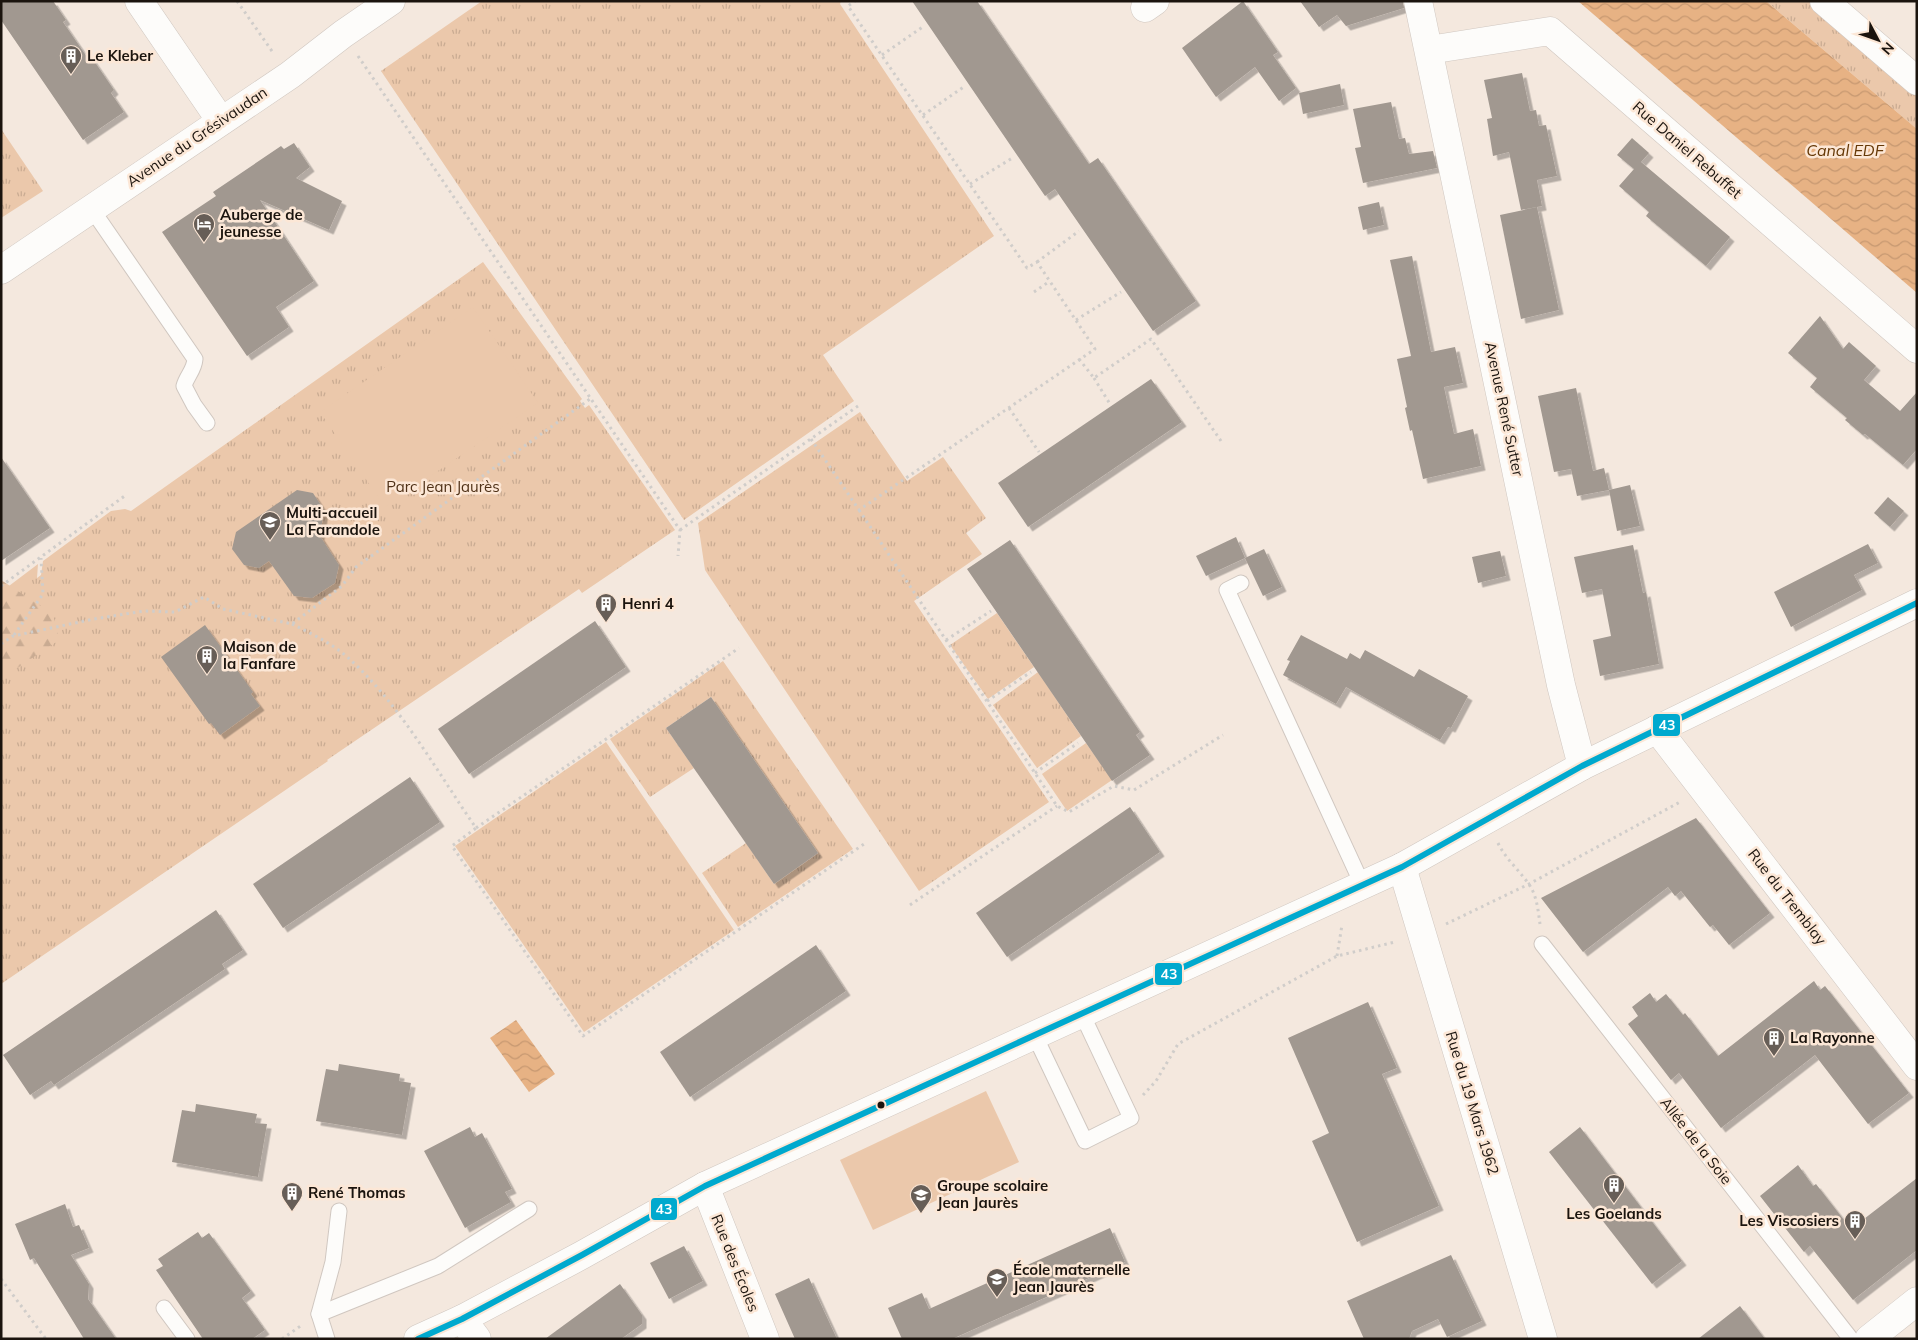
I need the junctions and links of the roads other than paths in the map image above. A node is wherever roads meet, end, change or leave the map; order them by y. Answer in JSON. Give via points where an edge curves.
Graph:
{"nodes":[{"id":1,"x":139,"y":1,"type":"edge"},
{"id":2,"x":391,"y":1,"type":"edge"},
{"id":3,"x":1418,"y":1,"type":"edge"},
{"id":4,"x":1824,"y":1,"type":"edge"},
{"id":5,"x":1429,"y":50,"type":"junction"},
{"id":6,"x":1917,"y":81,"type":"edge"},
{"id":7,"x":222,"y":121,"type":"junction"},
{"id":8,"x":91,"y":208,"type":"junction"},
{"id":9,"x":1,"y":270,"type":"edge"},
{"id":10,"x":1917,"y":349,"type":"edge"},
{"id":11,"x":207,"y":423,"type":"dead end"},
{"id":12,"x":1241,"y":583,"type":"dead end"},
{"id":13,"x":1917,"y":603,"type":"edge"},
{"id":14,"x":1657,"y":729,"type":"junction"},
{"id":15,"x":1582,"y":766,"type":"junction"},
{"id":16,"x":1402,"y":867,"type":"junction"},
{"id":17,"x":1362,"y":884,"type":"junction"},
{"id":18,"x":1542,"y":944,"type":"road end"},
{"id":19,"x":1082,"y":1014,"type":"junction"},
{"id":20,"x":1035,"y":1036,"type":"junction"},
{"id":21,"x":1917,"y":1066,"type":"edge"},
{"id":22,"x":705,"y":1186,"type":"junction"},
{"id":23,"x":529,"y":1209,"type":"dead end"},
{"id":24,"x":339,"y":1211,"type":"dead end"},
{"id":25,"x":1917,"y":1301,"type":"edge"},
{"id":26,"x":164,"y":1308,"type":"dead end"},
{"id":27,"x":319,"y":1314,"type":"junction"},
{"id":28,"x":469,"y":1329,"type":"edge"},
{"id":29,"x":187,"y":1339,"type":"edge"},
{"id":30,"x":327,"y":1339,"type":"edge"},
{"id":31,"x":418,"y":1339,"type":"edge"},
{"id":32,"x":766,"y":1339,"type":"edge"},
{"id":33,"x":1543,"y":1339,"type":"edge"},
{"id":34,"x":1851,"y":1339,"type":"edge"},
{"id":35,"x":1869,"y":1339,"type":"edge"}],
"edges":[{"from":1,"to":7,"type":"street"},
{"from":2,"to":7,"type":"street","name":"Avenue du Grésivaudan"},
{"from":3,"to":5,"type":"street","name":"Avenue René Sutter"},
{"from":4,"to":6,"type":"street"},
{"from":5,"to":10,"type":"street","name":"Rue Daniel Rebuffet","via":[[1550,31]]},
{"from":5,"to":15,"type":"street","name":"Avenue René Sutter","via":[[1561,685]]},
{"from":7,"to":8,"type":"street","name":"Avenue du Grésivaudan"},
{"from":8,"to":9,"type":"street","name":"Avenue du Grésivaudan"},
{"from":8,"to":11,"type":"lane","via":[[195,359],[184,386]]},
{"from":12,"to":17,"type":"lane","via":[[1227,590]]},
{"from":13,"to":14,"type":"street"},
{"from":14,"to":15,"type":"street"},
{"from":14,"to":21,"type":"street","name":"Rue du Tremblay"},
{"from":15,"to":16,"type":"street"},
{"from":16,"to":17,"type":"street"},
{"from":16,"to":33,"type":"street","name":"Rue du 19 Mars 1962"},
{"from":17,"to":19,"type":"street"},
{"from":18,"to":34,"type":"lane","name":"Allée de la Soie"},
{"from":19,"to":20,"type":"street"},
{"from":19,"to":20,"type":"lane","via":[[1132,1118],[1085,1141]]},
{"from":20,"to":22,"type":"street"},
{"from":22,"to":28,"type":"street","via":[[582,1255]]},
{"from":22,"to":32,"type":"street","name":"Rue des Écoles"},
{"from":23,"to":27,"type":"lane","via":[[438,1266]]},
{"from":24,"to":27,"type":"lane","via":[[334,1262]]},
{"from":25,"to":35,"type":"street"},
{"from":26,"to":29,"type":"lane"},
{"from":27,"to":30,"type":"lane"},
{"from":28,"to":31,"type":"street"}]}
